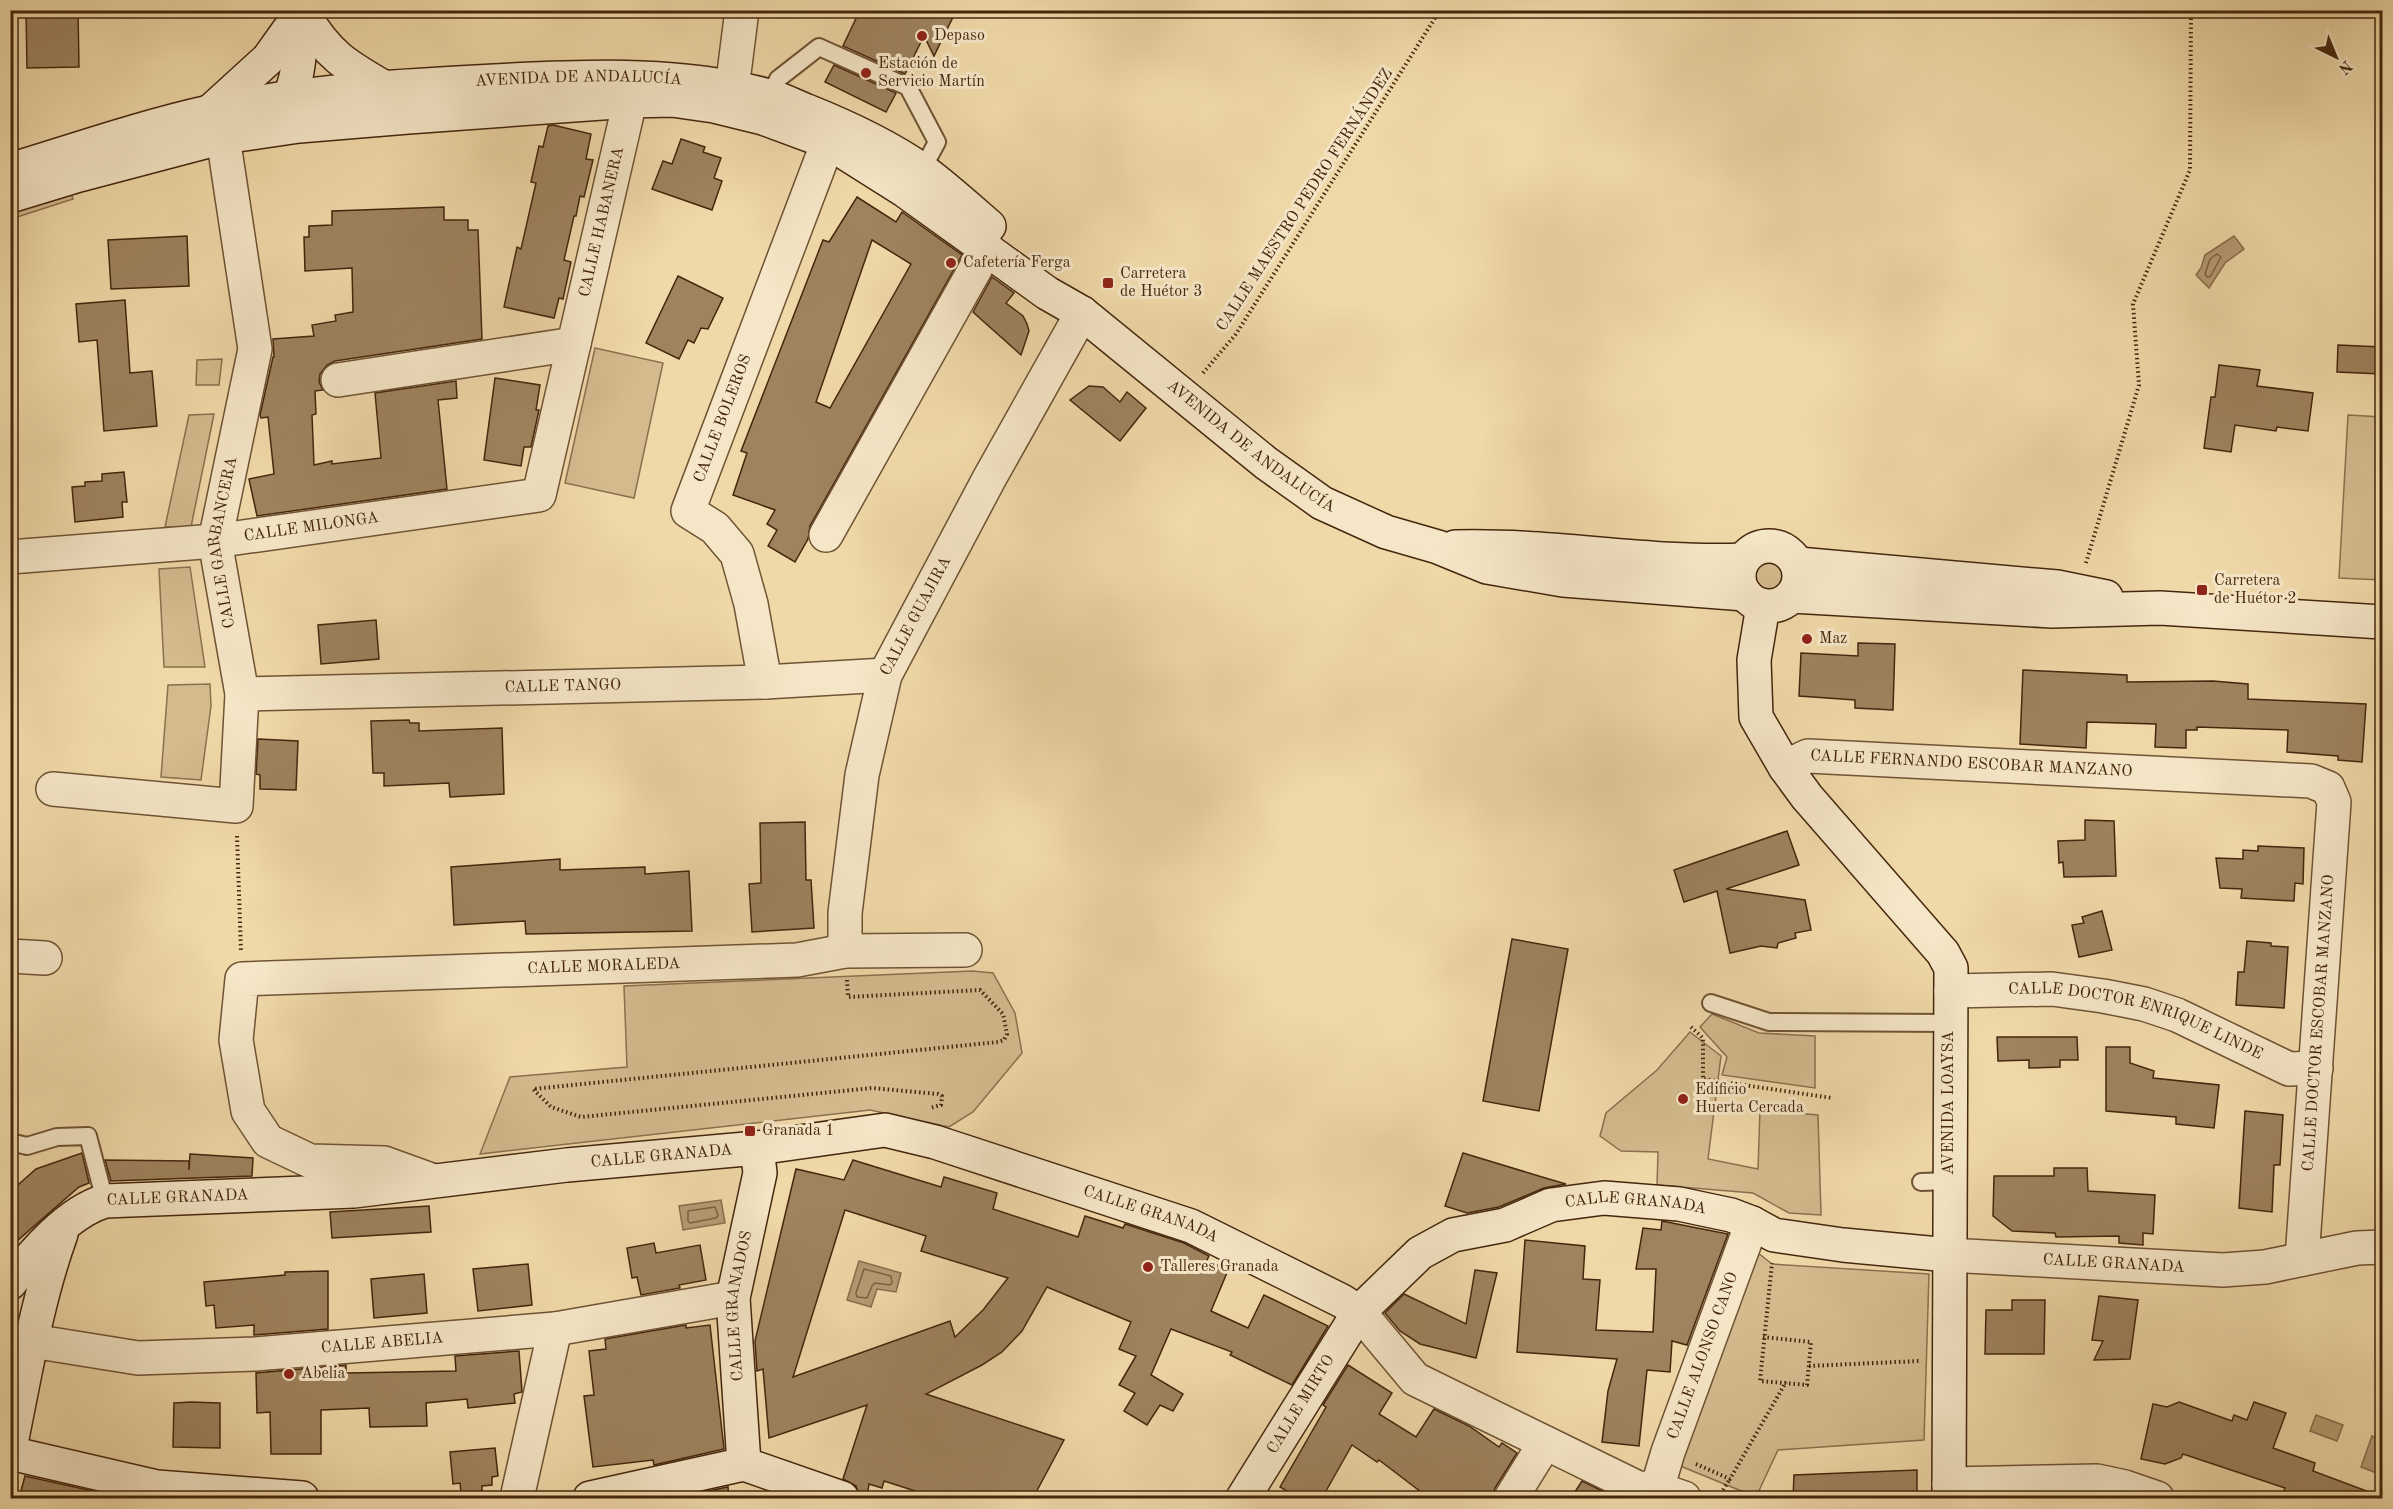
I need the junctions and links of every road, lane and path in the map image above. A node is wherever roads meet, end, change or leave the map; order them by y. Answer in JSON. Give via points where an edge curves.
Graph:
{"nodes":[{"id":1,"x":742,"y":10,"type":"edge"},
{"id":2,"x":1440,"y":10,"type":"edge"},
{"id":3,"x":2191,"y":10,"type":"edge"},
{"id":4,"x":297,"y":17,"type":"edge"},
{"id":5,"x":655,"y":78,"type":"junction"},
{"id":6,"x":385,"y":88,"type":"junction"},
{"id":7,"x":732,"y":88,"type":"junction"},
{"id":8,"x":770,"y":96,"type":"junction"},
{"id":9,"x":288,"y":98,"type":"junction"},
{"id":10,"x":630,"y":101,"type":"junction"},
{"id":11,"x":541,"y":107,"type":"junction"},
{"id":12,"x":216,"y":124,"type":"junction"},
{"id":13,"x":828,"y":142,"type":"junction"},
{"id":14,"x":922,"y":171,"type":"junction"},
{"id":15,"x":33,"y":172,"type":"edge"},
{"id":16,"x":10,"y":196,"type":"edge"},
{"id":17,"x":987,"y":248,"type":"junction"},
{"id":18,"x":1082,"y":313,"type":"junction"},
{"id":19,"x":574,"y":344,"type":"junction"},
{"id":20,"x":338,"y":380,"type":"dead end"},
{"id":21,"x":1183,"y":397,"type":"junction"},
{"id":22,"x":539,"y":495,"type":"joint"},
{"id":23,"x":826,"y":535,"type":"dead end"},
{"id":24,"x":215,"y":541,"type":"junction"},
{"id":25,"x":1438,"y":547,"type":"junction"},
{"id":26,"x":10,"y":557,"type":"edge"},
{"id":27,"x":1743,"y":560,"type":"junction"},
{"id":28,"x":1798,"y":564,"type":"junction"},
{"id":29,"x":2079,"y":591,"type":"junction"},
{"id":30,"x":1767,"y":599,"type":"junction"},
{"id":31,"x":2160,"y":608,"type":"junction"},
{"id":32,"x":2382,"y":622,"type":"edge"},
{"id":33,"x":885,"y":675,"type":"junction"},
{"id":34,"x":765,"y":682,"type":"junction"},
{"id":35,"x":242,"y":694,"type":"junction"},
{"id":36,"x":1785,"y":767,"type":"junction"},
{"id":37,"x":2328,"y":788,"type":"joint"},
{"id":38,"x":53,"y":789,"type":"dead end"},
{"id":39,"x":236,"y":806,"type":"junction"},
{"id":40,"x":965,"y":950,"type":"dead end"},
{"id":41,"x":10,"y":956,"type":"edge"},
{"id":42,"x":45,"y":958,"type":"dead end"},
{"id":43,"x":846,"y":964,"type":"junction"},
{"id":44,"x":242,"y":979,"type":"junction"},
{"id":45,"x":1951,"y":990,"type":"junction"},
{"id":46,"x":1711,"y":1004,"type":"dead end"},
{"id":47,"x":1950,"y":1023,"type":"junction"},
{"id":48,"x":1691,"y":1027,"type":"dead end"},
{"id":49,"x":2316,"y":1068,"type":"junction"},
{"id":50,"x":1832,"y":1098,"type":"dead end"},
{"id":51,"x":926,"y":1109,"type":"dead end"},
{"id":52,"x":10,"y":1142,"type":"edge"},
{"id":53,"x":757,"y":1148,"type":"junction"},
{"id":54,"x":431,"y":1180,"type":"junction"},
{"id":55,"x":105,"y":1201,"type":"junction"},
{"id":56,"x":1752,"y":1222,"type":"junction"},
{"id":57,"x":63,"y":1226,"type":"junction"},
{"id":58,"x":2382,"y":1247,"type":"edge"},
{"id":59,"x":1774,"y":1254,"type":"dead end"},
{"id":60,"x":1949,"y":1255,"type":"junction"},
{"id":61,"x":2302,"y":1259,"type":"junction"},
{"id":62,"x":10,"y":1283,"type":"edge"},
{"id":63,"x":733,"y":1298,"type":"junction"},
{"id":64,"x":1359,"y":1312,"type":"junction"},
{"id":65,"x":555,"y":1329,"type":"junction"},
{"id":66,"x":1763,"y":1338,"type":"junction"},
{"id":67,"x":32,"y":1341,"type":"junction"},
{"id":68,"x":1926,"y":1361,"type":"dead end"},
{"id":69,"x":1809,"y":1366,"type":"junction"},
{"id":70,"x":1786,"y":1382,"type":"junction"},
{"id":71,"x":1545,"y":1443,"type":"junction"},
{"id":72,"x":10,"y":1448,"type":"edge"},
{"id":73,"x":1668,"y":1452,"type":"junction"},
{"id":74,"x":10,"y":1453,"type":"edge"},
{"id":75,"x":744,"y":1464,"type":"junction"},
{"id":76,"x":1730,"y":1479,"type":"junction"},
{"id":77,"x":1723,"y":1490,"type":"dead end"},
{"id":78,"x":1949,"y":1491,"type":"edge"},
{"id":79,"x":1670,"y":1494,"type":"edge"},
{"id":80,"x":302,"y":1498,"type":"edge"},
{"id":81,"x":517,"y":1498,"type":"edge"},
{"id":82,"x":590,"y":1498,"type":"edge"},
{"id":83,"x":842,"y":1498,"type":"edge"},
{"id":84,"x":1243,"y":1498,"type":"edge"},
{"id":85,"x":1511,"y":1498,"type":"edge"},
{"id":86,"x":2157,"y":1498,"type":"edge"}],
"edges":[{"from":1,"to":7,"type":"street"},
{"from":2,"to":21,"type":"path","name":"CALLE MAESTRO PEDRO FERNÁNDEZ","via":[[1236,334]]},
{"from":3,"to":29,"type":"path","via":[[2190,170],[2133,304],[2139,385]]},
{"from":4,"to":6,"type":"street","via":[[342,63]]},
{"from":4,"to":9,"type":"street","via":[[286,88]]},
{"from":4,"to":12,"type":"street"},
{"from":5,"to":6,"type":"street","name":"AVENIDA DE ANDALUCÍA","via":[[561,78]]},
{"from":5,"to":7,"type":"street","name":"AVENIDA DE ANDALUCÍA"},
{"from":5,"to":10,"type":"street"},
{"from":6,"to":9,"type":"street","name":"AVENIDA DE ANDALUCÍA"},
{"from":7,"to":8,"type":"street","name":"AVENIDA DE ANDALUCÍA"},
{"from":8,"to":14,"type":"street","name":"AVENIDA DE ANDALUCÍA","via":[[838,123]]},
{"from":8,"to":14,"type":"lane","via":[[778,79],[819,47],[908,87],[936,142]]},
{"from":9,"to":11,"type":"street","via":[[324,110],[510,95]]},
{"from":9,"to":12,"type":"street","name":"AVENIDA DE ANDALUCÍA"},
{"from":10,"to":11,"type":"street","name":"AVENIDA DE ANDALUCÍA"},
{"from":10,"to":13,"type":"street","name":"AVENIDA DE ANDALUCÍA","via":[[672,100],[714,106],[763,118]]},
{"from":10,"to":19,"type":"street","name":"CALLE HABANERA"},
{"from":11,"to":12,"type":"street","name":"AVENIDA DE ANDALUCÍA","via":[[299,126]]},
{"from":12,"to":15,"type":"street","name":"AVENIDA DE ANDALUCÍA"},
{"from":12,"to":24,"type":"street","name":"CALLE GARBANCERA","via":[[255,349]]},
{"from":13,"to":14,"type":"street","via":[[850,143],[898,170],[912,174]]},
{"from":13,"to":17,"type":"street","name":"AVENIDA DE ANDALUCÍA"},
{"from":13,"to":34,"type":"street","name":"CALLE BOLEROS","via":[[688,511],[715,528],[737,554]]},
{"from":14,"to":18,"type":"street","name":"AVENIDA DE ANDALUCÍA","via":[[1058,283]]},
{"from":15,"to":16,"type":"street","name":"AVENIDA DE ANDALUCÍA"},
{"from":17,"to":18,"type":"street","name":"AVENIDA DE ANDALUCÍA","via":[[1047,293]]},
{"from":17,"to":23,"type":"street"},
{"from":18,"to":21,"type":"street","name":"AVENIDA DE ANDALUCÍA"},
{"from":18,"to":33,"type":"street","name":"CALLE GUAJIRA"},
{"from":19,"to":20,"type":"street"},
{"from":19,"to":22,"type":"street","name":"CALLE HABANERA"},
{"from":21,"to":25,"type":"street","name":"AVENIDA DE ANDALUCÍA","via":[[1322,503],[1386,532]]},
{"from":22,"to":24,"type":"street","name":"CALLE MILONGA"},
{"from":24,"to":26,"type":"street","name":"CALLE MILONGA"},
{"from":24,"to":35,"type":"street","name":"CALLE GARBANCERA"},
{"from":25,"to":27,"type":"street","via":[[1498,546],[1703,562]]},
{"from":25,"to":30,"type":"street","via":[[1487,567],[1563,580]]},
{"from":27,"to":28,"type":"street","via":[[1756,548],[1772,545],[1788,551]]},
{"from":27,"to":30,"type":"street","via":[[1739,577]]},
{"from":28,"to":29,"type":"street"},
{"from":28,"to":30,"type":"street","via":[[1800,581]]},
{"from":29,"to":31,"type":"street"},
{"from":30,"to":31,"type":"street","via":[[2052,611]]},
{"from":30,"to":36,"type":"street","name":"CALLE FERNANDO ESCOBAR MANZANO","via":[[1754,660],[1756,717]]},
{"from":31,"to":32,"type":"street"},
{"from":33,"to":34,"type":"street","name":"CALLE TANGO"},
{"from":33,"to":43,"type":"street","name":"CALLE GUAJIRA","via":[[862,775],[845,913]]},
{"from":34,"to":35,"type":"street","name":"CALLE TANGO"},
{"from":35,"to":39,"type":"street","name":"CALLE GARBANCERA"},
{"from":36,"to":37,"type":"street","name":"CALLE FERNANDO ESCOBAR MANZANO","via":[[1808,756],[2312,781]]},
{"from":36,"to":45,"type":"street","name":"AVENIDA LOAYSA","via":[[1943,953],[1951,968]]},
{"from":37,"to":49,"type":"street","name":"CALLE DOCTOR ESCOBAR MANZANO","via":[[2334,802]]},
{"from":38,"to":39,"type":"street"},
{"from":39,"to":44,"type":"path"},
{"from":40,"to":43,"type":"street","name":"CALLE MORALEDA"},
{"from":41,"to":42,"type":"street"},
{"from":43,"to":44,"type":"street","name":"CALLE MORALEDA","via":[[797,960]]},
{"from":43,"to":51,"type":"path","via":[[848,997],[980,990],[1003,1014],[1007,1034],[1004,1040],[988,1043],[533,1089],[551,1107],[581,1117],[872,1088],[942,1096],[941,1105]]},
{"from":44,"to":54,"type":"street","via":[[236,1040],[248,1112],[268,1141],[310,1161],[384,1163]]},
{"from":45,"to":47,"type":"street","name":"AVENIDA LOAYSA"},
{"from":45,"to":49,"type":"street","name":"CALLE DOCTOR ENRIQUE LINDE","via":[[2052,989],[2144,1004],[2177,1015],[2289,1069]]},
{"from":46,"to":47,"type":"lane","via":[[1768,1022]]},
{"from":47,"to":60,"type":"street","name":"AVENIDA LOAYSA","via":[[1935,1181]]},
{"from":48,"to":50,"type":"path","via":[[1703,1038],[1703,1079]]},
{"from":49,"to":61,"type":"street","name":"CALLE DOCTOR ESCOBAR MANZANO"},
{"from":52,"to":55,"type":"lane","via":[[27,1146],[57,1137],[88,1136]]},
{"from":53,"to":54,"type":"street","name":"CALLE GRANADA"},
{"from":53,"to":63,"type":"street","name":"CALLE GRANADOS","via":[[760,1173]]},
{"from":53,"to":64,"type":"street","name":"CALLE GRANADA","via":[[885,1130],[935,1142],[1191,1226]]},
{"from":54,"to":55,"type":"street","name":"CALLE GRANADA","via":[[354,1191]]},
{"from":55,"to":57,"type":"street","name":"CALLE GRANADA","via":[[84,1210]]},
{"from":56,"to":60,"type":"street","name":"CALLE GRANADA","via":[[1774,1236]]},
{"from":56,"to":64,"type":"street","name":"CALLE GRANADA","via":[[1678,1204],[1604,1198],[1551,1205],[1505,1225],[1453,1235],[1420,1253]]},
{"from":56,"to":73,"type":"street","name":"CALLE ALONSO CANO"},
{"from":57,"to":62,"type":"street","name":"CALLE GRANADA"},
{"from":57,"to":67,"type":"street"},
{"from":58,"to":61,"type":"street","name":"CALLE GRANADA"},
{"from":59,"to":66,"type":"path"},
{"from":60,"to":61,"type":"street","name":"CALLE GRANADA","via":[[2223,1270]]},
{"from":60,"to":78,"type":"street","name":"AVENIDA LOAYSA"},
{"from":63,"to":65,"type":"street","name":"CALLE ABELIA"},
{"from":63,"to":75,"type":"street","name":"CALLE GRANADOS"},
{"from":64,"to":71,"type":"street","via":[[1415,1379]]},
{"from":64,"to":84,"type":"street","name":"CALLE MIRTO"},
{"from":65,"to":67,"type":"street","name":"CALLE ABELIA","via":[[255,1354],[138,1358]]},
{"from":65,"to":81,"type":"street"},
{"from":66,"to":69,"type":"path","via":[[1811,1342]]},
{"from":66,"to":70,"type":"path","via":[[1760,1381]]},
{"from":67,"to":72,"type":"street"},
{"from":68,"to":69,"type":"path"},
{"from":69,"to":70,"type":"path","via":[[1807,1385]]},
{"from":70,"to":76,"type":"path"},
{"from":71,"to":79,"type":"street","via":[[1638,1488]]},
{"from":71,"to":85,"type":"street"},
{"from":73,"to":76,"type":"path"},
{"from":73,"to":79,"type":"street","name":"CALLE ALONSO CANO"},
{"from":74,"to":80,"type":"street","via":[[157,1487]]},
{"from":75,"to":82,"type":"street"},
{"from":75,"to":83,"type":"street"},
{"from":76,"to":77,"type":"path"},
{"from":78,"to":86,"type":"street","via":[[2097,1481]]}]}
